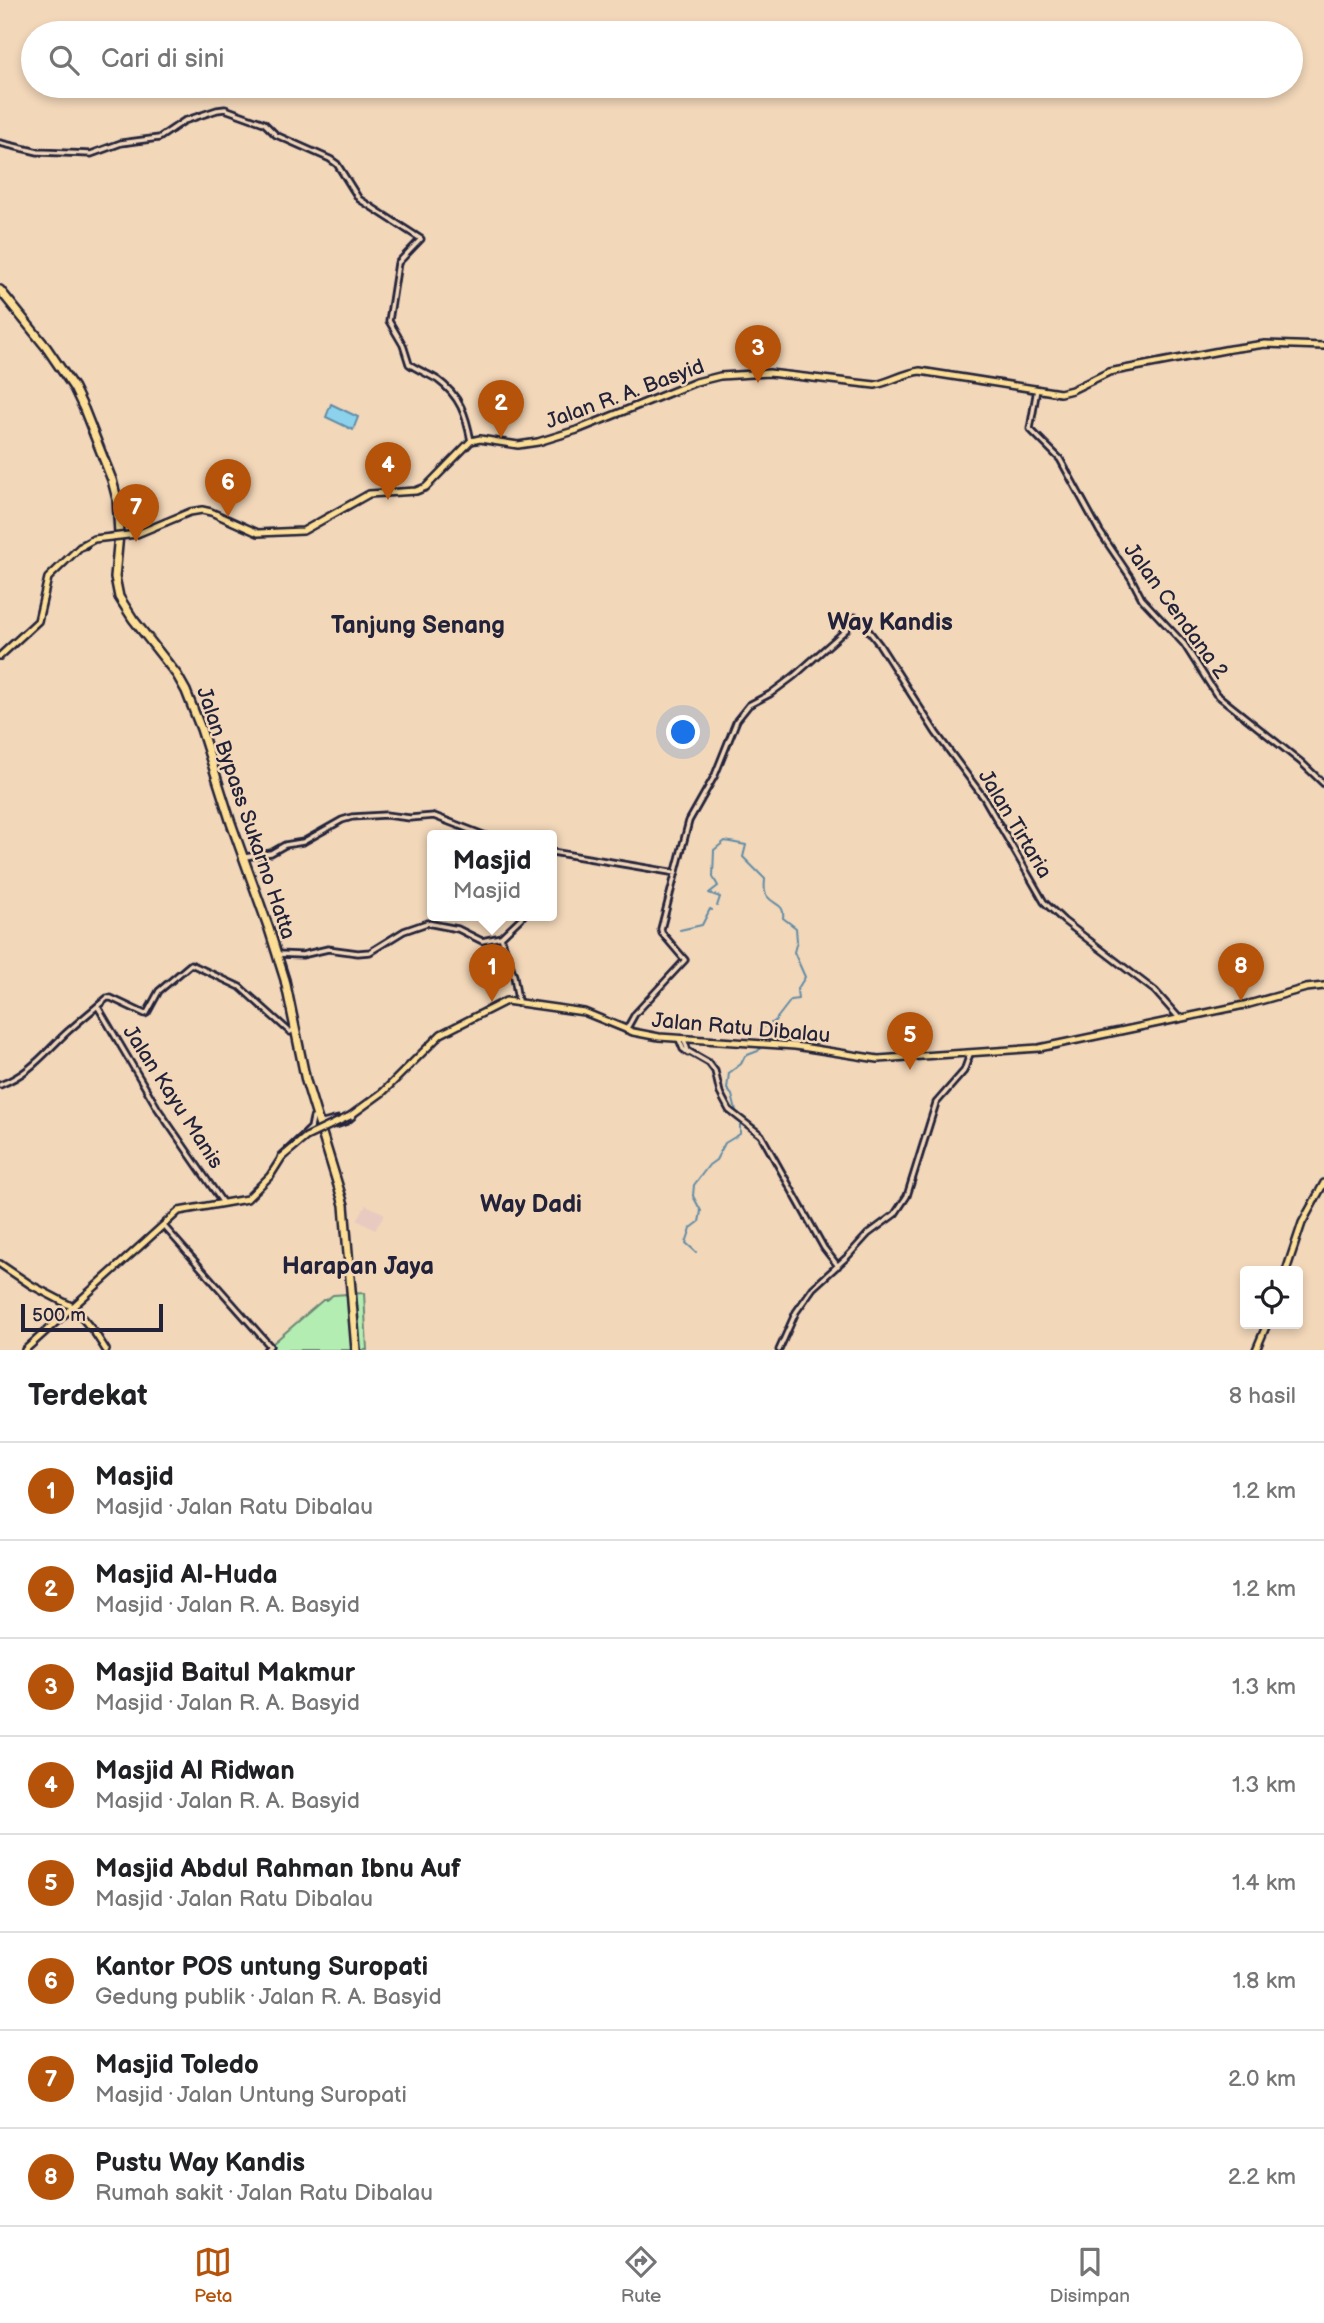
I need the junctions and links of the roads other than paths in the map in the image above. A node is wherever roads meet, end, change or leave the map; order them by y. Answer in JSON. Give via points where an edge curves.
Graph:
{"nodes":[{"id":1,"x":0,"y":143,"type":"edge"},
{"id":2,"x":0,"y":292,"type":"edge"},
{"id":3,"x":1324,"y":346,"type":"edge"},
{"id":4,"x":1037,"y":389,"type":"junction"},
{"id":5,"x":471,"y":441,"type":"junction"},
{"id":6,"x":169,"y":521,"type":"junction"},
{"id":7,"x":117,"y":537,"type":"junction"},
{"id":8,"x":81,"y":547,"type":"junction"},
{"id":9,"x":138,"y":628,"type":"junction"},
{"id":10,"x":0,"y":656,"type":"edge"},
{"id":11,"x":1324,"y":784,"type":"edge"},
{"id":12,"x":470,"y":830,"type":"edge"},
{"id":13,"x":557,"y":853,"type":"edge"},
{"id":14,"x":243,"y":858,"type":"junction"},
{"id":15,"x":676,"y":873,"type":"junction"},
{"id":16,"x":518,"y":921,"type":"edge"},
{"id":17,"x":501,"y":937,"type":"junction"},
{"id":18,"x":277,"y":954,"type":"junction"},
{"id":19,"x":1324,"y":986,"type":"edge"},
{"id":20,"x":518,"y":1001,"type":"junction"},
{"id":21,"x":98,"y":1007,"type":"junction"},
{"id":22,"x":1180,"y":1019,"type":"junction"},
{"id":23,"x":293,"y":1030,"type":"junction"},
{"id":24,"x":626,"y":1030,"type":"junction"},
{"id":25,"x":681,"y":1039,"type":"junction"},
{"id":26,"x":970,"y":1054,"type":"junction"},
{"id":27,"x":0,"y":1084,"type":"edge"},
{"id":28,"x":357,"y":1111,"type":"junction"},
{"id":29,"x":321,"y":1122,"type":"junction"},
{"id":30,"x":309,"y":1130,"type":"junction"},
{"id":31,"x":319,"y":1137,"type":"junction"},
{"id":32,"x":277,"y":1164,"type":"junction"},
{"id":33,"x":1324,"y":1183,"type":"edge"},
{"id":34,"x":223,"y":1204,"type":"junction"},
{"id":35,"x":163,"y":1225,"type":"junction"},
{"id":36,"x":0,"y":1266,"type":"edge"},
{"id":37,"x":838,"y":1266,"type":"junction"},
{"id":38,"x":1288,"y":1266,"type":"edge"},
{"id":39,"x":71,"y":1308,"type":"junction"},
{"id":40,"x":1265,"y":1329,"type":"edge"},
{"id":41,"x":268,"y":1348,"type":"edge"},
{"id":42,"x":25,"y":1350,"type":"edge"},
{"id":43,"x":105,"y":1350,"type":"edge"},
{"id":44,"x":355,"y":1350,"type":"edge"},
{"id":45,"x":779,"y":1350,"type":"edge"},
{"id":46,"x":1256,"y":1350,"type":"edge"}],
"edges":[{"from":1,"to":5,"type":"street","via":[[38,152],[91,154],[121,143],[159,138],[188,119],[225,109],[263,122],[276,135],[337,164],[359,199],[421,239],[398,263],[389,321],[409,364],[441,383],[462,407]]},
{"from":2,"to":7,"type":"highway","name":"Jalan Bypass Sukarno Hatta","via":[[74,388],[112,480]]},
{"from":3,"to":4,"type":"main road","name":"Jalan R. A. Basyid","via":[[1265,344],[1230,349],[1109,372],[1067,392]]},
{"from":4,"to":5,"type":"main road","name":"Jalan R. A. Basyid","via":[[920,371],[874,385],[769,373],[725,375],[545,440],[518,445]]},
{"from":4,"to":11,"type":"street","name":"Jalan Cendana 2","via":[[1030,429],[1060,459],[1142,599],[1184,644],[1216,694]]},
{"from":5,"to":6,"type":"main road","via":[[426,487],[369,495],[301,531],[258,533],[202,510]]},
{"from":6,"to":7,"type":"main road"},
{"from":6,"to":8,"type":"main road","bridge":true},
{"from":7,"to":8,"type":"main road","via":[[88,540]]},
{"from":7,"to":9,"type":"highway","name":"Jalan Bypass Sukarno Hatta","via":[[117,590]]},
{"from":8,"to":10,"type":"main road","via":[[48,578],[37,621]]},
{"from":9,"to":14,"type":"highway","name":"Jalan Bypass Sukarno Hatta","via":[[170,664],[186,691]]},
{"from":9,"to":23,"type":"highway","name":"Jalan Bypass Sukarno Hatta","via":[[169,667],[188,701],[269,936]]},
{"from":12,"to":14,"type":"street","via":[[433,816],[352,817],[303,842]]},
{"from":13,"to":15,"type":"street"},
{"from":14,"to":18,"type":"highway","name":"Jalan Bypass Sukarno Hatta"},
{"from":15,"to":22,"type":"street","name":"Jalan Tirtaria","via":[[691,817],[745,709],[794,676],[855,617],[879,644],[984,798],[1044,902],[1155,991]]},
{"from":15,"to":24,"type":"street","via":[[661,931],[685,960]]},
{"from":16,"to":17,"type":"street"},
{"from":17,"to":18,"type":"street","via":[[478,940],[458,929],[427,923],[370,952],[328,949]]},
{"from":17,"to":20,"type":"street"},
{"from":18,"to":29,"type":"highway","name":"Jalan Bypass Sukarno Hatta"},
{"from":19,"to":22,"type":"main road","name":"Jalan Ratu Dibalau"},
{"from":20,"to":24,"type":"main road","name":"Jalan Ratu Dibalau","via":[[584,1012]]},
{"from":20,"to":28,"type":"main road","name":"Jalan Ratu Dibalau","via":[[504,1001],[441,1034]]},
{"from":21,"to":23,"type":"street","via":[[111,998],[145,1014],[159,991],[191,964],[240,987]]},
{"from":21,"to":27,"type":"street","via":[[30,1070]]},
{"from":21,"to":34,"type":"street","name":"Jalan Kayu Manis","via":[[158,1109]]},
{"from":22,"to":26,"type":"main road","name":"Jalan Ratu Dibalau","via":[[1039,1048]]},
{"from":23,"to":29,"type":"highway","name":"Jalan Bypass Sukarno Hatta"},
{"from":24,"to":25,"type":"main road","name":"Jalan Ratu Dibalau"},
{"from":25,"to":26,"type":"main road","name":"Jalan Ratu Dibalau","via":[[795,1046],[870,1059]]},
{"from":25,"to":37,"type":"street","via":[[684,1051],[714,1071],[728,1112],[762,1137]]},
{"from":26,"to":37,"type":"street","via":[[964,1071],[936,1103],[900,1209]]},
{"from":28,"to":29,"type":"street"},
{"from":28,"to":32,"type":"main road","name":"Jalan Ratu Dibalau","bridge":true,"via":[[306,1137]]},
{"from":29,"to":30,"type":"street"},
{"from":29,"to":31,"type":"highway","name":"Jalan Bypass Sukarno Hatta"},
{"from":29,"to":31,"type":"street"},
{"from":30,"to":31,"type":"street"},
{"from":30,"to":32,"type":"street","via":[[287,1147]]},
{"from":31,"to":32,"type":"street","via":[[291,1150]]},
{"from":31,"to":44,"type":"highway","name":"Jalan Bypass Sukarno Hatta","via":[[342,1196]]},
{"from":32,"to":34,"type":"main road","name":"Jalan Ratu Dibalau","via":[[250,1198]]},
{"from":33,"to":38,"type":"main road","via":[[1302,1223]]},
{"from":34,"to":35,"type":"main road","name":"Jalan Ratu Dibalau","via":[[184,1208]]},
{"from":35,"to":39,"type":"main road","name":"Jalan Ratu Dibalau"},
{"from":35,"to":41,"type":"street"},
{"from":36,"to":39,"type":"main road"},
{"from":37,"to":45,"type":"street","via":[[802,1303]]},
{"from":39,"to":42,"type":"main road","name":"Jalan Ratu Dibalau"},
{"from":39,"to":43,"type":"main road"},
{"from":40,"to":46,"type":"main road"}]}
